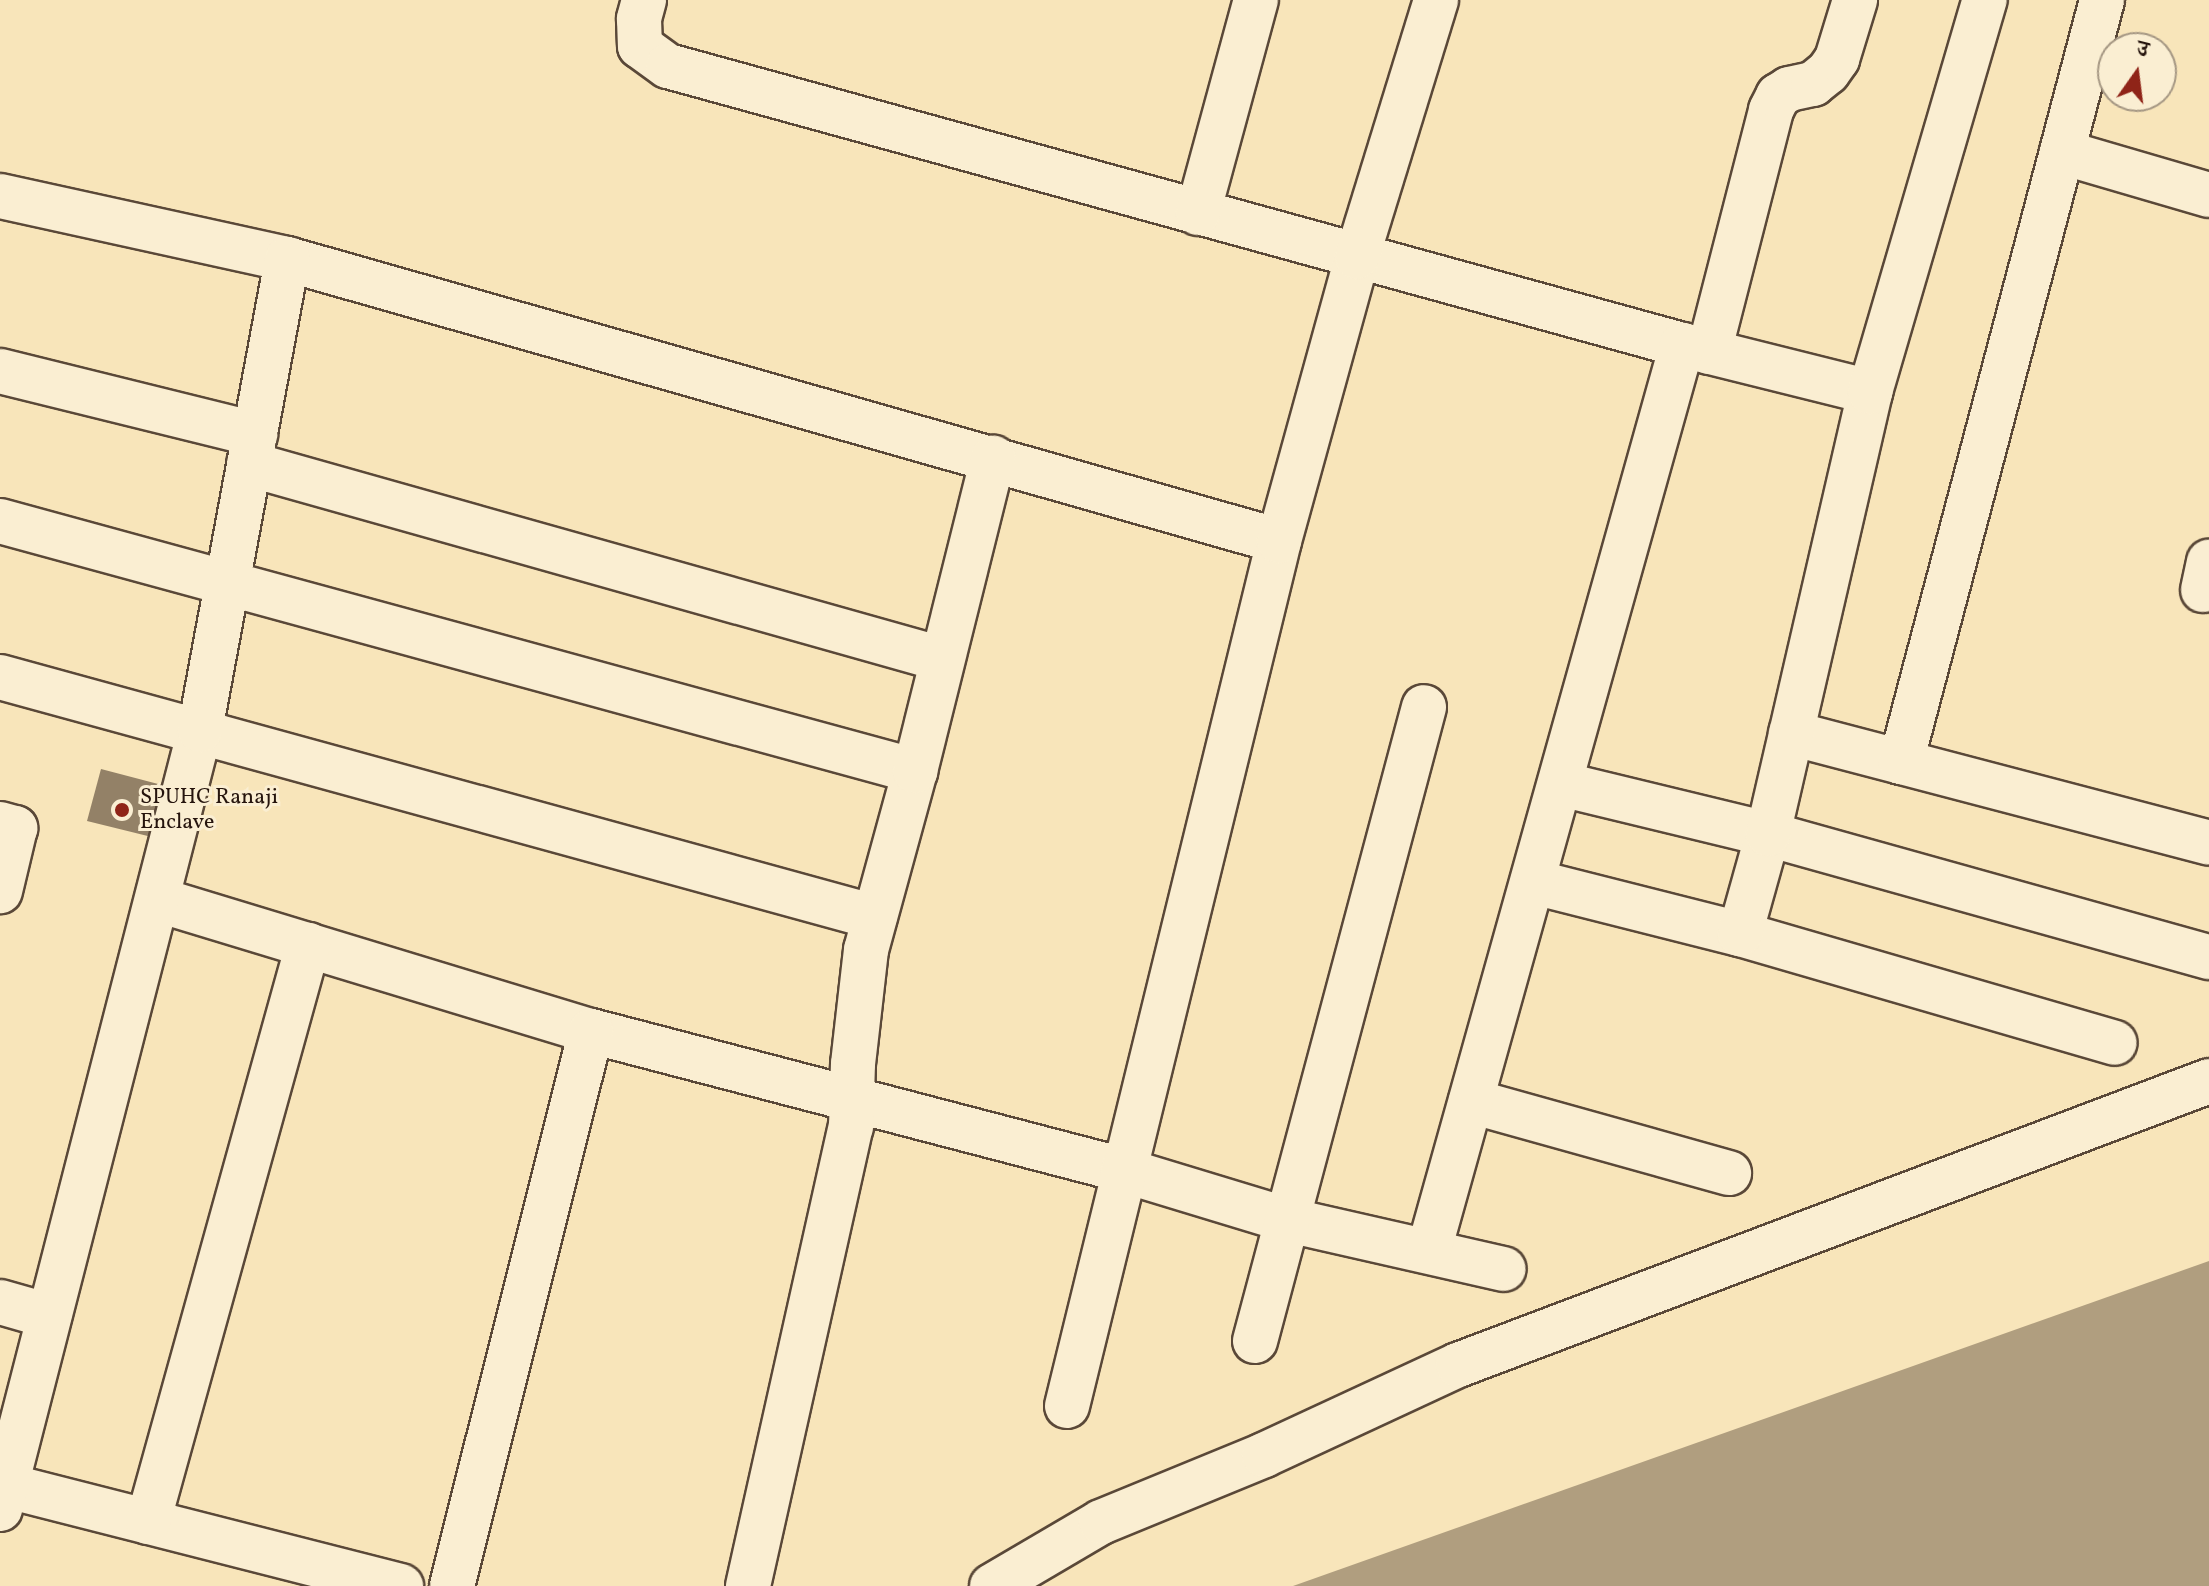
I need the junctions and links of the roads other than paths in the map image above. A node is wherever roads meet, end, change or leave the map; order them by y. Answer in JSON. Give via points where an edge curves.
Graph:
{"nodes":[{"id":1,"x":644,"y":0,"type":"edge"},
{"id":2,"x":1256,"y":0,"type":"edge"},
{"id":3,"x":1436,"y":0,"type":"edge"},
{"id":4,"x":1855,"y":0,"type":"edge"},
{"id":5,"x":1985,"y":0,"type":"edge"},
{"id":6,"x":2102,"y":0,"type":"edge"},
{"id":7,"x":2062,"y":152,"type":"junction"},
{"id":8,"x":2209,"y":195,"type":"edge"},
{"id":9,"x":0,"y":196,"type":"edge"},
{"id":10,"x":1198,"y":213,"type":"junction"},
{"id":11,"x":1357,"y":257,"type":"junction"},
{"id":12,"x":287,"y":259,"type":"junction"},
{"id":13,"x":1696,"y":348,"type":"junction"},
{"id":14,"x":0,"y":371,"type":"edge"},
{"id":15,"x":1870,"y":392,"type":"junction"},
{"id":16,"x":252,"y":449,"type":"junction"},
{"id":17,"x":993,"y":458,"type":"junction"},
{"id":18,"x":0,"y":521,"type":"edge"},
{"id":19,"x":1279,"y":541,"type":"junction"},
{"id":20,"x":227,"y":584,"type":"junction"},
{"id":21,"x":942,"y":659,"type":"junction"},
{"id":22,"x":0,"y":677,"type":"edge"},
{"id":23,"x":1424,"y":707,"type":"dead end"},
{"id":24,"x":200,"y":730,"type":"junction"},
{"id":25,"x":1791,"y":733,"type":"junction"},
{"id":26,"x":1901,"y":762,"type":"junction"},
{"id":27,"x":915,"y":771,"type":"junction"},
{"id":28,"x":1561,"y":784,"type":"junction"},
{"id":29,"x":0,"y":824,"type":"edge"},
{"id":30,"x":1768,"y":834,"type":"junction"},
{"id":31,"x":2209,"y":843,"type":"edge"},
{"id":32,"x":1534,"y":882,"type":"junction"},
{"id":33,"x":0,"y":891,"type":"edge"},
{"id":34,"x":159,"y":900,"type":"junction"},
{"id":35,"x":875,"y":917,"type":"junction"},
{"id":36,"x":1740,"y":934,"type":"junction"},
{"id":37,"x":308,"y":945,"type":"junction"},
{"id":38,"x":2209,"y":957,"type":"edge"},
{"id":39,"x":591,"y":1031,"type":"junction"},
{"id":40,"x":2114,"y":1043,"type":"dead end"},
{"id":41,"x":2209,"y":1081,"type":"edge"},
{"id":42,"x":855,"y":1100,"type":"junction"},
{"id":43,"x":1471,"y":1101,"type":"junction"},
{"id":44,"x":1123,"y":1170,"type":"junction"},
{"id":45,"x":1729,"y":1173,"type":"dead end"},
{"id":46,"x":1288,"y":1220,"type":"junction"},
{"id":47,"x":1429,"y":1250,"type":"junction"},
{"id":48,"x":1503,"y":1269,"type":"dead end"},
{"id":49,"x":0,"y":1302,"type":"edge"},
{"id":50,"x":49,"y":1316,"type":"junction"},
{"id":51,"x":1255,"y":1341,"type":"dead end"},
{"id":52,"x":1067,"y":1406,"type":"dead end"},
{"id":53,"x":2,"y":1493,"type":"edge"},
{"id":54,"x":148,"y":1522,"type":"junction"},
{"id":55,"x":401,"y":1586,"type":"edge"},
{"id":56,"x":452,"y":1586,"type":"edge"},
{"id":57,"x":748,"y":1586,"type":"edge"},
{"id":58,"x":992,"y":1586,"type":"edge"}],
"edges":[{"from":1,"to":10,"type":"street","via":[[640,46],[668,66]]},
{"from":2,"to":10,"type":"street"},
{"from":3,"to":11,"type":"street"},
{"from":4,"to":13,"type":"street","via":[[1828,72],[1813,84],[1778,96],[1771,110]]},
{"from":5,"to":15,"type":"street"},
{"from":6,"to":7,"type":"street"},
{"from":7,"to":8,"type":"street"},
{"from":7,"to":26,"type":"street"},
{"from":9,"to":12,"type":"street"},
{"from":10,"to":11,"type":"street"},
{"from":11,"to":13,"type":"street"},
{"from":11,"to":19,"type":"street"},
{"from":12,"to":16,"type":"street"},
{"from":12,"to":17,"type":"street"},
{"from":13,"to":15,"type":"street"},
{"from":13,"to":28,"type":"street"},
{"from":14,"to":16,"type":"street"},
{"from":15,"to":25,"type":"street"},
{"from":16,"to":20,"type":"street"},
{"from":16,"to":21,"type":"street"},
{"from":17,"to":19,"type":"street"},
{"from":17,"to":21,"type":"street"},
{"from":18,"to":20,"type":"street"},
{"from":19,"to":44,"type":"street"},
{"from":20,"to":24,"type":"street"},
{"from":20,"to":27,"type":"street"},
{"from":21,"to":27,"type":"street"},
{"from":22,"to":24,"type":"street"},
{"from":23,"to":46,"type":"street"},
{"from":24,"to":34,"type":"street"},
{"from":24,"to":35,"type":"street"},
{"from":25,"to":26,"type":"street"},
{"from":25,"to":30,"type":"street"},
{"from":26,"to":31,"type":"street"},
{"from":27,"to":35,"type":"street"},
{"from":28,"to":30,"type":"street"},
{"from":28,"to":32,"type":"street"},
{"from":29,"to":33,"type":"street","via":[[15,828]]},
{"from":30,"to":36,"type":"street"},
{"from":30,"to":38,"type":"street"},
{"from":32,"to":36,"type":"street"},
{"from":32,"to":43,"type":"street"},
{"from":34,"to":37,"type":"street"},
{"from":34,"to":50,"type":"street"},
{"from":35,"to":42,"type":"street","via":[[866,950],[853,1064]]},
{"from":36,"to":40,"type":"street"},
{"from":37,"to":39,"type":"street"},
{"from":37,"to":54,"type":"street"},
{"from":39,"to":42,"type":"street"},
{"from":39,"to":56,"type":"street"},
{"from":41,"to":58,"type":"street","via":[[1458,1365],[1264,1455],[1101,1522]]},
{"from":42,"to":44,"type":"street"},
{"from":42,"to":57,"type":"street"},
{"from":43,"to":45,"type":"street"},
{"from":43,"to":47,"type":"street"},
{"from":44,"to":46,"type":"street"},
{"from":44,"to":52,"type":"street"},
{"from":46,"to":47,"type":"street"},
{"from":46,"to":51,"type":"street"},
{"from":47,"to":48,"type":"street"},
{"from":49,"to":50,"type":"street"},
{"from":50,"to":53,"type":"street"},
{"from":53,"to":54,"type":"street"},
{"from":54,"to":55,"type":"street"}]}
